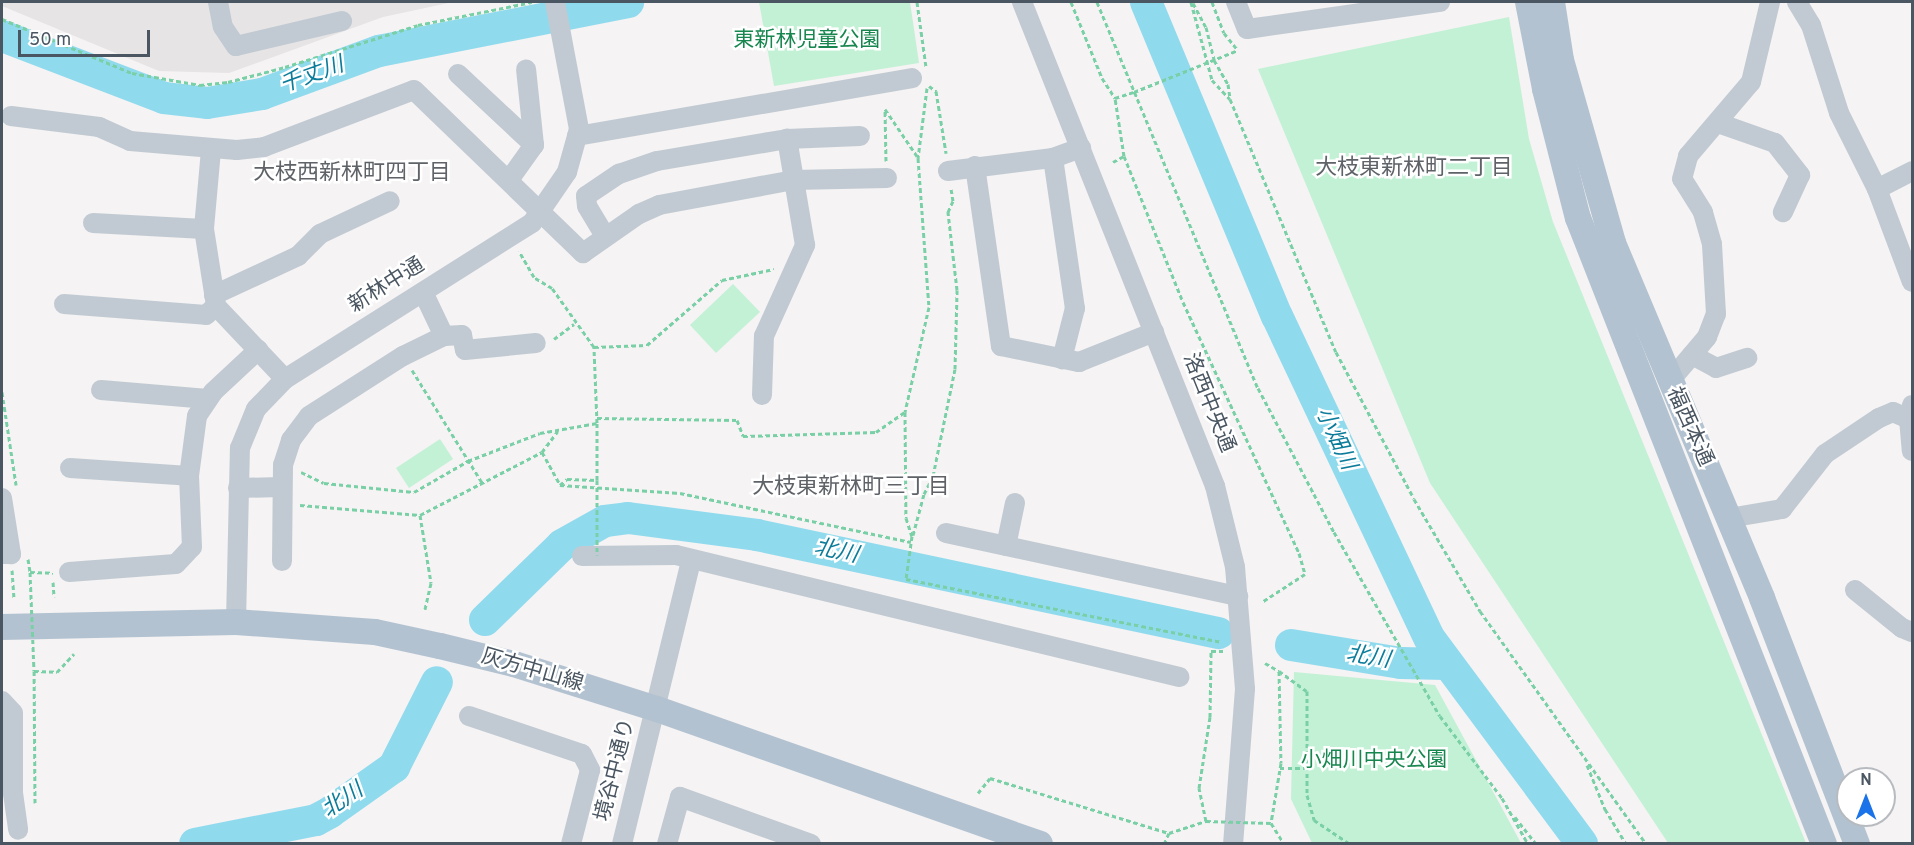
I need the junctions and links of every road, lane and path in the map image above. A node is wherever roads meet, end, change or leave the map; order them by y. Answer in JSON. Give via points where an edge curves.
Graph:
{"nodes":[{"id":1,"x":218,"y":2,"type":"edge"},
{"id":2,"x":917,"y":2,"type":"edge"},
{"id":3,"x":1022,"y":2,"type":"edge"},
{"id":4,"x":1071,"y":2,"type":"edge"},
{"id":5,"x":1097,"y":2,"type":"edge"},
{"id":6,"x":1191,"y":2,"type":"edge"},
{"id":7,"x":1212,"y":2,"type":"edge"},
{"id":8,"x":1236,"y":2,"type":"edge"},
{"id":9,"x":1440,"y":2,"type":"edge"},
{"id":10,"x":1528,"y":2,"type":"edge"},
{"id":11,"x":1552,"y":2,"type":"edge"},
{"id":12,"x":1770,"y":2,"type":"edge"},
{"id":13,"x":1797,"y":2,"type":"edge"},
{"id":14,"x":1410,"y":4,"type":"edge"},
{"id":15,"x":556,"y":5,"type":"edge"},
{"id":16,"x":342,"y":21,"type":"dead end"},
{"id":17,"x":1214,"y":60,"type":"junction"},
{"id":18,"x":526,"y":69,"type":"dead end"},
{"id":19,"x":458,"y":74,"type":"dead end"},
{"id":20,"x":920,"y":81,"type":"junction"},
{"id":21,"x":1134,"y":92,"type":"junction"},
{"id":22,"x":1115,"y":98,"type":"junction"},
{"id":23,"x":1230,"y":99,"type":"junction"},
{"id":24,"x":11,"y":116,"type":"dead end"},
{"id":25,"x":1718,"y":123,"type":"junction"},
{"id":26,"x":577,"y":136,"type":"junction"},
{"id":27,"x":860,"y":136,"type":"dead end"},
{"id":28,"x":787,"y":140,"type":"junction"},
{"id":29,"x":534,"y":145,"type":"junction"},
{"id":30,"x":1082,"y":148,"type":"junction"},
{"id":31,"x":211,"y":150,"type":"junction"},
{"id":32,"x":1124,"y":156,"type":"junction"},
{"id":33,"x":918,"y":158,"type":"junction"},
{"id":34,"x":1053,"y":158,"type":"junction"},
{"id":35,"x":1113,"y":162,"type":"dead end"},
{"id":36,"x":975,"y":166,"type":"junction"},
{"id":37,"x":948,"y":171,"type":"junction"},
{"id":38,"x":1912,"y":171,"type":"edge"},
{"id":39,"x":886,"y":178,"type":"joint"},
{"id":40,"x":509,"y":180,"type":"junction"},
{"id":41,"x":794,"y":180,"type":"junction"},
{"id":42,"x":1877,"y":189,"type":"junction"},
{"id":43,"x":390,"y":201,"type":"dead end"},
{"id":44,"x":541,"y":210,"type":"junction"},
{"id":45,"x":1783,"y":212,"type":"dead end"},
{"id":46,"x":93,"y":223,"type":"dead end"},
{"id":47,"x":204,"y":229,"type":"junction"},
{"id":48,"x":604,"y":236,"type":"junction"},
{"id":49,"x":508,"y":238,"type":"junction"},
{"id":50,"x":797,"y":263,"type":"junction"},
{"id":51,"x":1912,"y":282,"type":"edge"},
{"id":52,"x":423,"y":292,"type":"junction"},
{"id":53,"x":215,"y":300,"type":"junction"},
{"id":54,"x":64,"y":304,"type":"dead end"},
{"id":55,"x":574,"y":324,"type":"junction"},
{"id":56,"x":1154,"y":332,"type":"junction"},
{"id":57,"x":444,"y":336,"type":"junction"},
{"id":58,"x":536,"y":343,"type":"joint"},
{"id":59,"x":594,"y":347,"type":"junction"},
{"id":60,"x":258,"y":350,"type":"junction"},
{"id":61,"x":1692,"y":354,"type":"junction"},
{"id":62,"x":403,"y":356,"type":"junction"},
{"id":63,"x":1747,"y":358,"type":"dead end"},
{"id":64,"x":1062,"y":359,"type":"junction"},
{"id":65,"x":285,"y":380,"type":"junction"},
{"id":66,"x":1669,"y":382,"type":"junction"},
{"id":67,"x":101,"y":390,"type":"dead end"},
{"id":68,"x":2,"y":392,"type":"edge"},
{"id":69,"x":762,"y":395,"type":"dead end"},
{"id":70,"x":208,"y":399,"type":"junction"},
{"id":71,"x":905,"y":412,"type":"junction"},
{"id":72,"x":1910,"y":412,"type":"edge"},
{"id":73,"x":3,"y":417,"type":"edge"},
{"id":74,"x":597,"y":418,"type":"junction"},
{"id":75,"x":597,"y":423,"type":"junction"},
{"id":76,"x":559,"y":429,"type":"junction"},
{"id":77,"x":1912,"y":451,"type":"edge"},
{"id":78,"x":542,"y":452,"type":"junction"},
{"id":79,"x":468,"y":460,"type":"junction"},
{"id":80,"x":70,"y":468,"type":"dead end"},
{"id":81,"x":189,"y":476,"type":"junction"},
{"id":82,"x":597,"y":480,"type":"junction"},
{"id":83,"x":483,"y":485,"type":"junction"},
{"id":84,"x":560,"y":485,"type":"junction"},
{"id":85,"x":281,"y":487,"type":"junction"},
{"id":86,"x":238,"y":488,"type":"junction"},
{"id":87,"x":10,"y":496,"type":"edge"},
{"id":88,"x":1015,"y":503,"type":"dead end"},
{"id":89,"x":420,"y":516,"type":"junction"},
{"id":90,"x":1729,"y":518,"type":"junction"},
{"id":91,"x":946,"y":532,"type":"dead end"},
{"id":92,"x":912,"y":536,"type":"junction"},
{"id":93,"x":911,"y":542,"type":"junction"},
{"id":94,"x":1006,"y":546,"type":"junction"},
{"id":95,"x":13,"y":553,"type":"edge"},
{"id":96,"x":590,"y":556,"type":"joint"},
{"id":97,"x":691,"y":560,"type":"junction"},
{"id":98,"x":282,"y":561,"type":"dead end"},
{"id":99,"x":30,"y":572,"type":"junction"},
{"id":100,"x":69,"y":572,"type":"dead end"},
{"id":101,"x":1855,"y":590,"type":"dead end"},
{"id":102,"x":1238,"y":596,"type":"junction"},
{"id":103,"x":54,"y":597,"type":"dead end"},
{"id":104,"x":14,"y":599,"type":"dead end"},
{"id":105,"x":1262,"y":602,"type":"dead end"},
{"id":106,"x":425,"y":609,"type":"dead end"},
{"id":107,"x":237,"y":622,"type":"junction"},
{"id":108,"x":2,"y":627,"type":"edge"},
{"id":109,"x":1912,"y":632,"type":"edge"},
{"id":110,"x":1230,"y":643,"type":"dead end"},
{"id":111,"x":1231,"y":650,"type":"dead end"},
{"id":112,"x":74,"y":654,"type":"dead end"},
{"id":113,"x":1266,"y":663,"type":"dead end"},
{"id":114,"x":1279,"y":671,"type":"junction"},
{"id":115,"x":34,"y":672,"type":"junction"},
{"id":116,"x":1179,"y":677,"type":"dead end"},
{"id":117,"x":2,"y":701,"type":"edge"},
{"id":118,"x":657,"y":708,"type":"junction"},
{"id":119,"x":469,"y":716,"type":"dead end"},
{"id":120,"x":1584,"y":759,"type":"junction"},
{"id":121,"x":1280,"y":768,"type":"junction"},
{"id":122,"x":1307,"y":768,"type":"junction"},
{"id":123,"x":978,"y":793,"type":"dead end"},
{"id":124,"x":35,"y":809,"type":"dead end"},
{"id":125,"x":1509,"y":810,"type":"junction"},
{"id":126,"x":1206,"y":821,"type":"junction"},
{"id":127,"x":1271,"y":823,"type":"junction"},
{"id":128,"x":18,"y":830,"type":"dead end"},
{"id":129,"x":1169,"y":833,"type":"junction"},
{"id":130,"x":571,"y":843,"type":"edge"},
{"id":131,"x":622,"y":843,"type":"edge"},
{"id":132,"x":667,"y":843,"type":"edge"},
{"id":133,"x":811,"y":843,"type":"edge"},
{"id":134,"x":1040,"y":843,"type":"edge"},
{"id":135,"x":1164,"y":843,"type":"edge"},
{"id":136,"x":1233,"y":843,"type":"edge"},
{"id":137,"x":1284,"y":843,"type":"edge"},
{"id":138,"x":1350,"y":843,"type":"edge"},
{"id":139,"x":1528,"y":843,"type":"edge"},
{"id":140,"x":1536,"y":843,"type":"edge"},
{"id":141,"x":1626,"y":843,"type":"edge"},
{"id":142,"x":1646,"y":843,"type":"edge"},
{"id":143,"x":1824,"y":843,"type":"edge"},
{"id":144,"x":1857,"y":843,"type":"edge"}],
"edges":[{"from":1,"to":16,"type":"street","via":[[223,27],[236,46]]},
{"from":2,"to":20,"type":"path"},
{"from":3,"to":30,"type":"street","name":"洛西中央通"},
{"from":4,"to":22,"type":"path","via":[[1101,78]]},
{"from":5,"to":21,"type":"path"},
{"from":6,"to":17,"type":"path","via":[[1206,27]]},
{"from":6,"to":23,"type":"path","via":[[1212,80]]},
{"from":7,"to":17,"type":"path","bridge":true,"via":[[1224,33],[1238,50]]},
{"from":8,"to":14,"type":"street","via":[[1247,29]]},
{"from":9,"to":14,"type":"street"},
{"from":10,"to":143,"type":"main road","name":"福西本通","via":[[1545,89],[1578,218]]},
{"from":11,"to":66,"type":"main road","name":"福西本通","via":[[1561,60],[1592,177],[1613,243]]},
{"from":12,"to":25,"type":"street","via":[[1751,82]]},
{"from":13,"to":42,"type":"street","via":[[1811,25],[1839,113]]},
{"from":15,"to":26,"type":"street","name":"新林中通","via":[[579,129]]},
{"from":17,"to":21,"type":"path","bridge":true},
{"from":17,"to":23,"type":"path","via":[[1228,84]]},
{"from":18,"to":29,"type":"street"},
{"from":19,"to":29,"type":"street"},
{"from":20,"to":26,"type":"street"},
{"from":20,"to":33,"type":"path"},
{"from":20,"to":37,"type":"path","via":[[936,91]]},
{"from":21,"to":22,"type":"path"},
{"from":21,"to":125,"type":"path","via":[[1258,388],[1334,532],[1440,716]]},
{"from":22,"to":32,"type":"path"},
{"from":23,"to":120,"type":"path","via":[[1336,352],[1414,499],[1480,611]]},
{"from":24,"to":31,"type":"street","via":[[99,127],[130,141]]},
{"from":25,"to":45,"type":"street","via":[[1775,143],[1800,175]]},
{"from":25,"to":61,"type":"street","via":[[1688,156],[1682,178],[1703,212],[1716,279],[1716,314],[1707,337]]},
{"from":26,"to":44,"type":"street","name":"新林中通","via":[[567,172]]},
{"from":27,"to":28,"type":"street"},
{"from":28,"to":41,"type":"street"},
{"from":28,"to":48,"type":"street","via":[[657,161],[619,174],[586,196],[587,206]]},
{"from":29,"to":40,"type":"street"},
{"from":30,"to":34,"type":"street"},
{"from":30,"to":56,"type":"street","name":"洛西中央通"},
{"from":31,"to":40,"type":"street","via":[[264,147],[414,90]]},
{"from":31,"to":47,"type":"street"},
{"from":32,"to":35,"type":"path"},
{"from":32,"to":105,"type":"path","via":[[1183,302],[1299,553],[1305,574]]},
{"from":33,"to":39,"type":"path","via":[[885,109]]},
{"from":33,"to":71,"type":"path","via":[[929,307]]},
{"from":34,"to":36,"type":"street"},
{"from":34,"to":64,"type":"street","via":[[1075,308]]},
{"from":36,"to":37,"type":"street"},
{"from":36,"to":64,"type":"street","via":[[1001,346]]},
{"from":37,"to":92,"type":"path","via":[[953,201],[948,212],[957,290],[955,369],[933,476]]},
{"from":38,"to":42,"type":"street"},
{"from":39,"to":41,"type":"street"},
{"from":40,"to":44,"type":"street"},
{"from":41,"to":48,"type":"street","via":[[659,205]]},
{"from":41,"to":50,"type":"street","via":[[805,245]]},
{"from":42,"to":51,"type":"street"},
{"from":43,"to":53,"type":"street","via":[[320,234],[298,256]]},
{"from":44,"to":48,"type":"street","via":[[583,253]]},
{"from":44,"to":49,"type":"street","name":"新林中通","via":[[532,223]]},
{"from":46,"to":47,"type":"street"},
{"from":47,"to":53,"type":"street"},
{"from":49,"to":52,"type":"street","name":"新林中通"},
{"from":49,"to":55,"type":"path","via":[[534,277],[552,288]]},
{"from":50,"to":59,"type":"path","via":[[722,280],[647,345]]},
{"from":50,"to":69,"type":"street","via":[[764,336]]},
{"from":52,"to":57,"type":"street"},
{"from":52,"to":65,"type":"street","name":"新林中通"},
{"from":53,"to":54,"type":"street","via":[[207,315]]},
{"from":53,"to":60,"type":"street"},
{"from":55,"to":58,"type":"path","via":[[558,338]]},
{"from":55,"to":59,"type":"path"},
{"from":56,"to":64,"type":"street","via":[[1078,362]]},
{"from":56,"to":102,"type":"street","name":"洛西中央通","via":[[1215,486]]},
{"from":57,"to":58,"type":"street","via":[[462,335],[465,350]]},
{"from":57,"to":62,"type":"street"},
{"from":59,"to":74,"type":"path"},
{"from":60,"to":65,"type":"street"},
{"from":60,"to":70,"type":"street"},
{"from":61,"to":63,"type":"street","via":[[1716,368]]},
{"from":61,"to":66,"type":"street"},
{"from":62,"to":79,"type":"path"},
{"from":62,"to":85,"type":"street","via":[[309,416],[291,440]]},
{"from":65,"to":86,"type":"street","name":"新林中通","via":[[252,419],[240,448]]},
{"from":66,"to":90,"type":"main road","name":"福西本通"},
{"from":67,"to":70,"type":"street"},
{"from":68,"to":73,"type":"path"},
{"from":70,"to":81,"type":"street","via":[[197,416]]},
{"from":71,"to":74,"type":"path","via":[[876,432],[743,436],[737,420]]},
{"from":71,"to":92,"type":"path","via":[[906,518]]},
{"from":72,"to":77,"type":"street"},
{"from":72,"to":90,"type":"street","via":[[1893,412],[1879,418],[1825,454],[1782,509]]},
{"from":73,"to":87,"type":"path"},
{"from":74,"to":75,"type":"path"},
{"from":75,"to":76,"type":"path"},
{"from":75,"to":82,"type":"path"},
{"from":76,"to":78,"type":"path"},
{"from":76,"to":79,"type":"path"},
{"from":78,"to":83,"type":"path"},
{"from":78,"to":84,"type":"path"},
{"from":79,"to":83,"type":"path"},
{"from":79,"to":85,"type":"path","via":[[414,492],[324,483],[305,472]]},
{"from":80,"to":81,"type":"street"},
{"from":81,"to":100,"type":"street","via":[[192,547],[176,564]]},
{"from":82,"to":84,"type":"path","via":[[567,479]]},
{"from":82,"to":96,"type":"path","bridge":true},
{"from":83,"to":89,"type":"path"},
{"from":84,"to":93,"type":"path","via":[[680,493]]},
{"from":85,"to":86,"type":"street"},
{"from":85,"to":89,"type":"path"},
{"from":85,"to":98,"type":"street"},
{"from":86,"to":107,"type":"street","name":"新林中通"},
{"from":87,"to":95,"type":"street"},
{"from":88,"to":94,"type":"street"},
{"from":89,"to":106,"type":"path","via":[[431,583]]},
{"from":90,"to":144,"type":"main road","name":"福西本通"},
{"from":91,"to":94,"type":"street"},
{"from":92,"to":93,"type":"path"},
{"from":93,"to":110,"type":"path","via":[[906,579]]},
{"from":94,"to":102,"type":"street"},
{"from":95,"to":99,"type":"path"},
{"from":95,"to":104,"type":"path"},
{"from":96,"to":97,"type":"street","via":[[660,553]]},
{"from":97,"to":116,"type":"street"},
{"from":97,"to":118,"type":"street","name":"境谷中通り"},
{"from":99,"to":103,"type":"path","via":[[53,573]]},
{"from":99,"to":115,"type":"path","bridge":true},
{"from":101,"to":109,"type":"street"},
{"from":102,"to":136,"type":"street","name":"洛西中央通","via":[[1245,689]]},
{"from":107,"to":108,"type":"main road","name":"灰方中山線"},
{"from":107,"to":118,"type":"main road","name":"灰方中山線","via":[[313,625],[422,642],[514,664]]},
{"from":111,"to":126,"type":"path","via":[[1211,651],[1210,717],[1199,788]]},
{"from":112,"to":115,"type":"path","via":[[57,672]]},
{"from":113,"to":114,"type":"path"},
{"from":114,"to":121,"type":"path"},
{"from":114,"to":122,"type":"path","via":[[1307,691]]},
{"from":115,"to":124,"type":"path"},
{"from":117,"to":128,"type":"street","via":[[13,713],[13,793]]},
{"from":118,"to":131,"type":"street","name":"境谷中通り"},
{"from":118,"to":134,"type":"main road","name":"灰方中山線"},
{"from":119,"to":130,"type":"street","via":[[582,754],[590,770]]},
{"from":120,"to":141,"type":"path","via":[[1605,809]]},
{"from":120,"to":142,"type":"path"},
{"from":121,"to":122,"type":"path"},
{"from":121,"to":127,"type":"path"},
{"from":122,"to":138,"type":"path","via":[[1307,795],[1314,820]]},
{"from":123,"to":129,"type":"path","via":[[990,778]]},
{"from":125,"to":139,"type":"path"},
{"from":125,"to":140,"type":"path"},
{"from":126,"to":127,"type":"path","bridge":true},
{"from":126,"to":129,"type":"path"},
{"from":127,"to":137,"type":"path"},
{"from":129,"to":135,"type":"path"},
{"from":132,"to":133,"type":"street","via":[[680,797]]}]}
